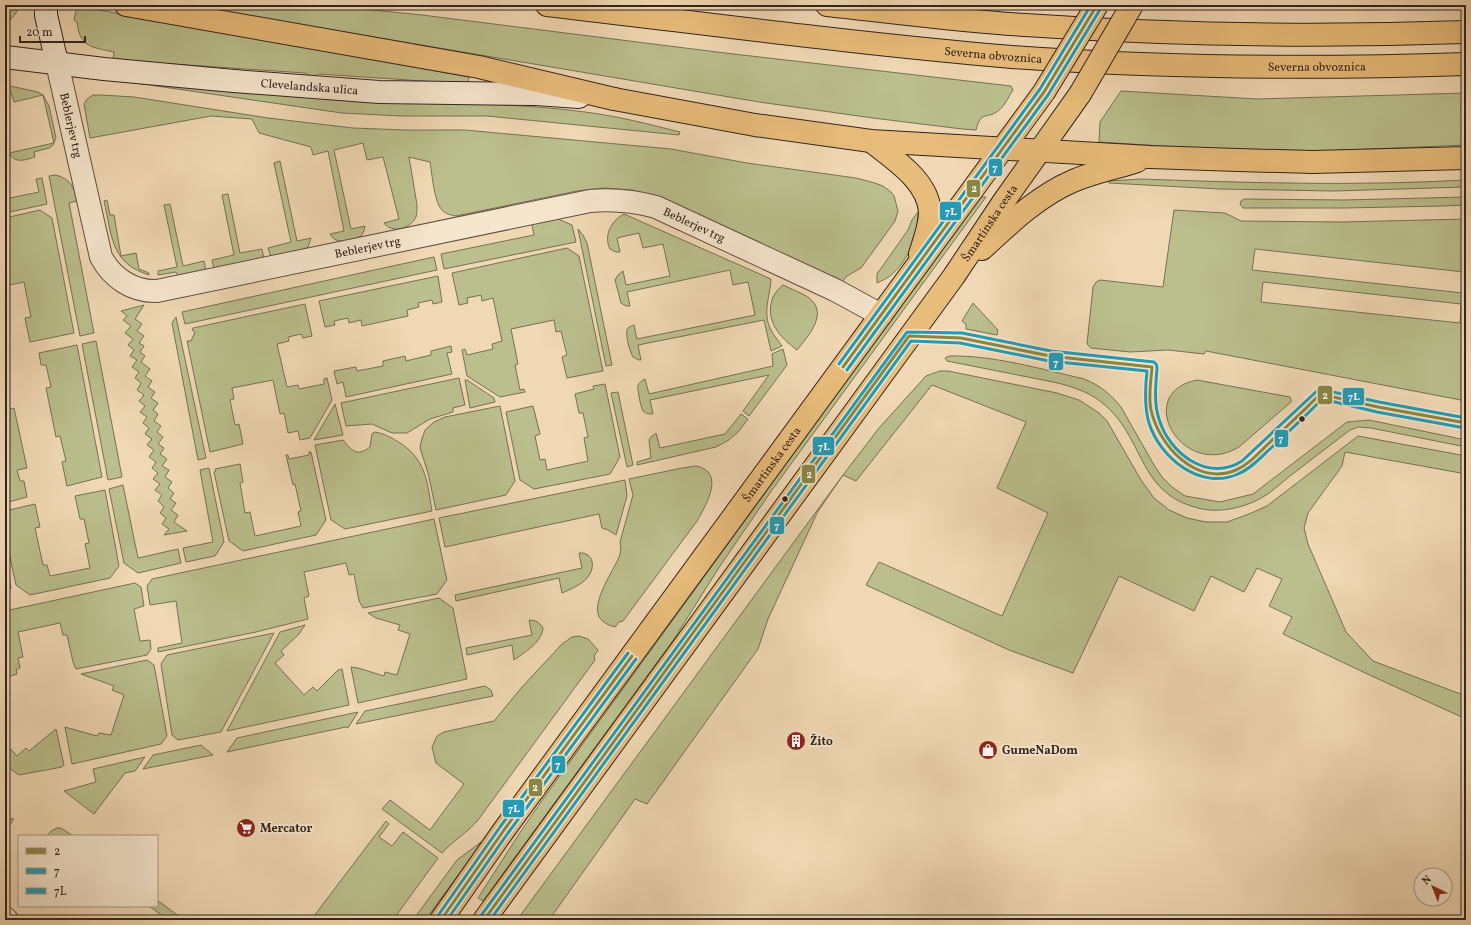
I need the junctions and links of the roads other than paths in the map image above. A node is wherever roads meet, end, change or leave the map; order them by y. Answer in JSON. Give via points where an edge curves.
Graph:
{"nodes":[{"id":1,"x":126,"y":5,"type":"edge"},
{"id":2,"x":547,"y":5,"type":"edge"},
{"id":3,"x":827,"y":5,"type":"edge"},
{"id":4,"x":1097,"y":5,"type":"edge"},
{"id":5,"x":1132,"y":5,"type":"edge"},
{"id":6,"x":46,"y":10,"type":"edge"},
{"id":7,"x":1466,"y":32,"type":"edge"},
{"id":8,"x":5,"y":57,"type":"edge"},
{"id":9,"x":57,"y":63,"type":"junction"},
{"id":10,"x":1466,"y":64,"type":"edge"},
{"id":11,"x":614,"y":99,"type":"junction"},
{"id":12,"x":871,"y":141,"type":"junction"},
{"id":13,"x":1003,"y":148,"type":"junction"},
{"id":14,"x":1040,"y":150,"type":"junction"},
{"id":15,"x":1150,"y":157,"type":"junction"},
{"id":16,"x":1466,"y":158,"type":"edge"},
{"id":17,"x":954,"y":276,"type":"junction"},
{"id":18,"x":908,"y":278,"type":"junction"},
{"id":19,"x":881,"y":315,"type":"junction"},
{"id":20,"x":441,"y":920,"type":"edge"},
{"id":21,"x":484,"y":920,"type":"edge"}],
"edges":[{"from":1,"to":11,"type":"main road","via":[[479,67]]},
{"from":2,"to":10,"type":"main road","name":"Severna obvoznica","via":[[897,46],[1014,57],[1245,67]]},
{"from":3,"to":7,"type":"main road","via":[[1017,25],[1172,33],[1318,35]]},
{"from":4,"to":13,"type":"main road","name":"Šmartinska cesta","bridge":true,"via":[[1044,92]]},
{"from":5,"to":14,"type":"main road","name":"Šmartinska cesta","bridge":true,"via":[[1080,94]]},
{"from":6,"to":9,"type":"street","name":"Beblerjev trg"},
{"from":8,"to":9,"type":"street","name":"Clevelandska ulica"},
{"from":9,"to":11,"type":"street","name":"Clevelandska ulica","via":[[234,81],[379,92],[536,94]]},
{"from":9,"to":19,"type":"street","name":"Beblerjev trg","via":[[101,257],[112,273],[138,289],[157,291],[590,201],[615,200],[656,207],[821,283]]},
{"from":11,"to":12,"type":"main road","via":[[755,126]]},
{"from":12,"to":13,"type":"main road"},
{"from":12,"to":18,"type":"main road","via":[[915,177],[928,204],[929,219],[925,237],[919,257]]},
{"from":13,"to":14,"type":"main road"},
{"from":13,"to":18,"type":"main road","name":"Šmartinska cesta"},
{"from":14,"to":15,"type":"main road"},
{"from":14,"to":17,"type":"main road","name":"Šmartinska cesta"},
{"from":15,"to":16,"type":"main road","via":[[1314,162]]},
{"from":15,"to":17,"type":"main road","via":[[1087,175],[1056,190],[1019,216]]},
{"from":17,"to":21,"type":"main road","name":"Šmartinska cesta"},
{"from":18,"to":19,"type":"main road","name":"Šmartinska cesta"},
{"from":19,"to":20,"type":"main road","name":"Šmartinska cesta"}]}
